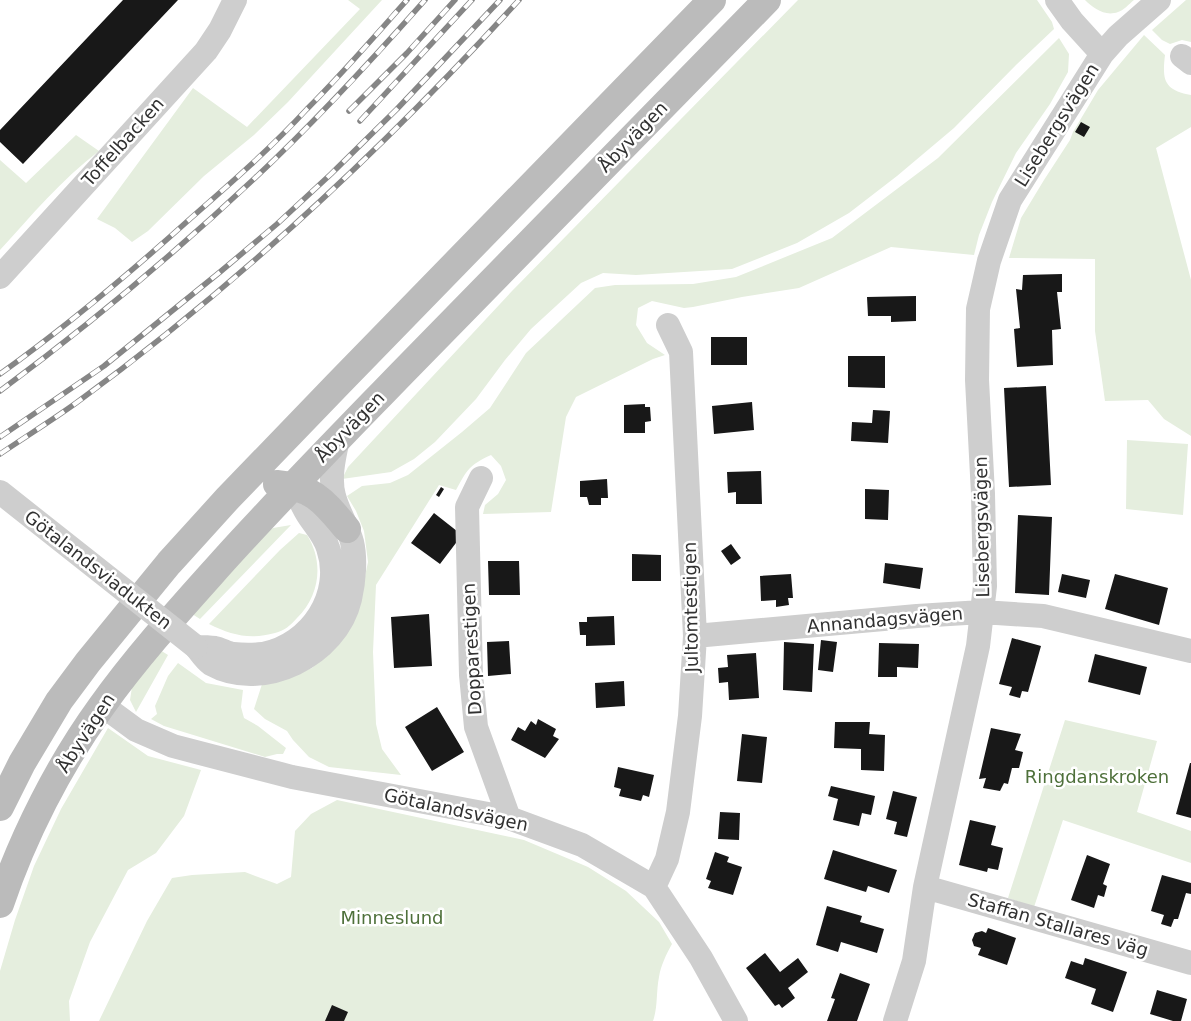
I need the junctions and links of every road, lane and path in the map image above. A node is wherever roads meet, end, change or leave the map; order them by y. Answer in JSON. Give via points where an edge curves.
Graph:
{"nodes":[{"id":1,"x":235,"y":0,"type":"edge"},
{"id":2,"x":712,"y":0,"type":"edge"},
{"id":3,"x":766,"y":0,"type":"edge"},
{"id":4,"x":1057,"y":0,"type":"edge"},
{"id":5,"x":1159,"y":0,"type":"edge"},
{"id":6,"x":1102,"y":54,"type":"junction"},
{"id":7,"x":0,"y":277,"type":"edge"},
{"id":8,"x":668,"y":325,"type":"dead end"},
{"id":9,"x":337,"y":385,"type":"junction"},
{"id":10,"x":338,"y":439,"type":"junction"},
{"id":11,"x":481,"y":478,"type":"dead end"},
{"id":12,"x":293,"y":485,"type":"junction"},
{"id":13,"x":0,"y":492,"type":"edge"},
{"id":14,"x":228,"y":498,"type":"junction"},
{"id":15,"x":347,"y":529,"type":"junction"},
{"id":16,"x":982,"y":612,"type":"junction"},
{"id":17,"x":695,"y":636,"type":"junction"},
{"id":18,"x":102,"y":644,"type":"junction"},
{"id":19,"x":196,"y":647,"type":"junction"},
{"id":20,"x":1191,"y":651,"type":"edge"},
{"id":21,"x":102,"y":705,"type":"junction"},
{"id":22,"x":0,"y":807,"type":"edge"},
{"id":23,"x":509,"y":818,"type":"junction"},
{"id":24,"x":654,"y":887,"type":"junction"},
{"id":25,"x":925,"y":887,"type":"junction"},
{"id":26,"x":0,"y":904,"type":"edge"},
{"id":27,"x":1191,"y":963,"type":"edge"},
{"id":28,"x":736,"y":1021,"type":"edge"},
{"id":29,"x":895,"y":1021,"type":"edge"}],
"edges":[{"from":1,"to":7,"type":"street","name":"Toffelbacken","via":[[206,50]]},
{"from":2,"to":9,"type":"street"},
{"from":3,"to":10,"type":"street","name":"Åbyvägen"},
{"from":4,"to":6,"type":"street","name":"Lisebergsvägen"},
{"from":5,"to":6,"type":"street","name":"Lisebergsvägen"},
{"from":6,"to":16,"type":"street","name":"Lisebergsvägen","via":[[1010,200],[989,261],[978,309],[977,380],[985,586]]},
{"from":8,"to":17,"type":"street","name":"Jultomtestigen","via":[[681,352]]},
{"from":9,"to":12,"type":"street","via":[[300,449],[294,463]]},
{"from":9,"to":14,"type":"street"},
{"from":10,"to":12,"type":"street","name":"Åbyvägen"},
{"from":10,"to":15,"type":"street","name":"Götalandsviadukten","via":[[333,462],[334,495]]},
{"from":11,"to":23,"type":"street","name":"Dopparestigen","via":[[467,507],[471,675],[476,727]]},
{"from":12,"to":14,"type":"street","via":[[272,483],[251,487]]},
{"from":12,"to":15,"type":"street","via":[[310,491],[324,502]]},
{"from":12,"to":19,"type":"street","via":[[308,516],[321,533],[331,560],[331,586],[322,612],[297,639],[262,654],[232,654],[216,648]]},
{"from":12,"to":21,"type":"street","name":"Åbyvägen","via":[[197,590]]},
{"from":13,"to":19,"type":"street","name":"Götalandsviadukten","bridge":true},
{"from":14,"to":18,"type":"street"},
{"from":15,"to":19,"type":"street","name":"Götalandsviadukten","via":[[354,562],[350,599],[339,625],[322,646],[285,668],[248,673],[209,663]]},
{"from":16,"to":17,"type":"street","name":"Annandagsvägen"},
{"from":16,"to":20,"type":"street","name":"Annandagsvägen","via":[[1043,616]]},
{"from":16,"to":25,"type":"street","name":"Lisebergsvägen","via":[[978,646]]},
{"from":17,"to":24,"type":"street","name":"Jultomtestigen","via":[[690,716],[678,812],[667,859]]},
{"from":18,"to":21,"type":"street","via":[[93,686]]},
{"from":18,"to":22,"type":"street","via":[[59,701]]},
{"from":21,"to":23,"type":"street","name":"Götalandsvägen","via":[[136,730],[173,746],[292,776]]},
{"from":21,"to":26,"type":"street","name":"Åbyvägen","via":[[75,745],[32,826]]},
{"from":23,"to":24,"type":"street","name":"Götalandsvägen","via":[[582,845]]},
{"from":24,"to":28,"type":"street","name":"Götalandsvägen","via":[[701,958]]},
{"from":25,"to":27,"type":"street","name":"Staffan Stallares väg"},
{"from":25,"to":29,"type":"street","name":"Lisebergsvägen","via":[[914,961]]}]}
